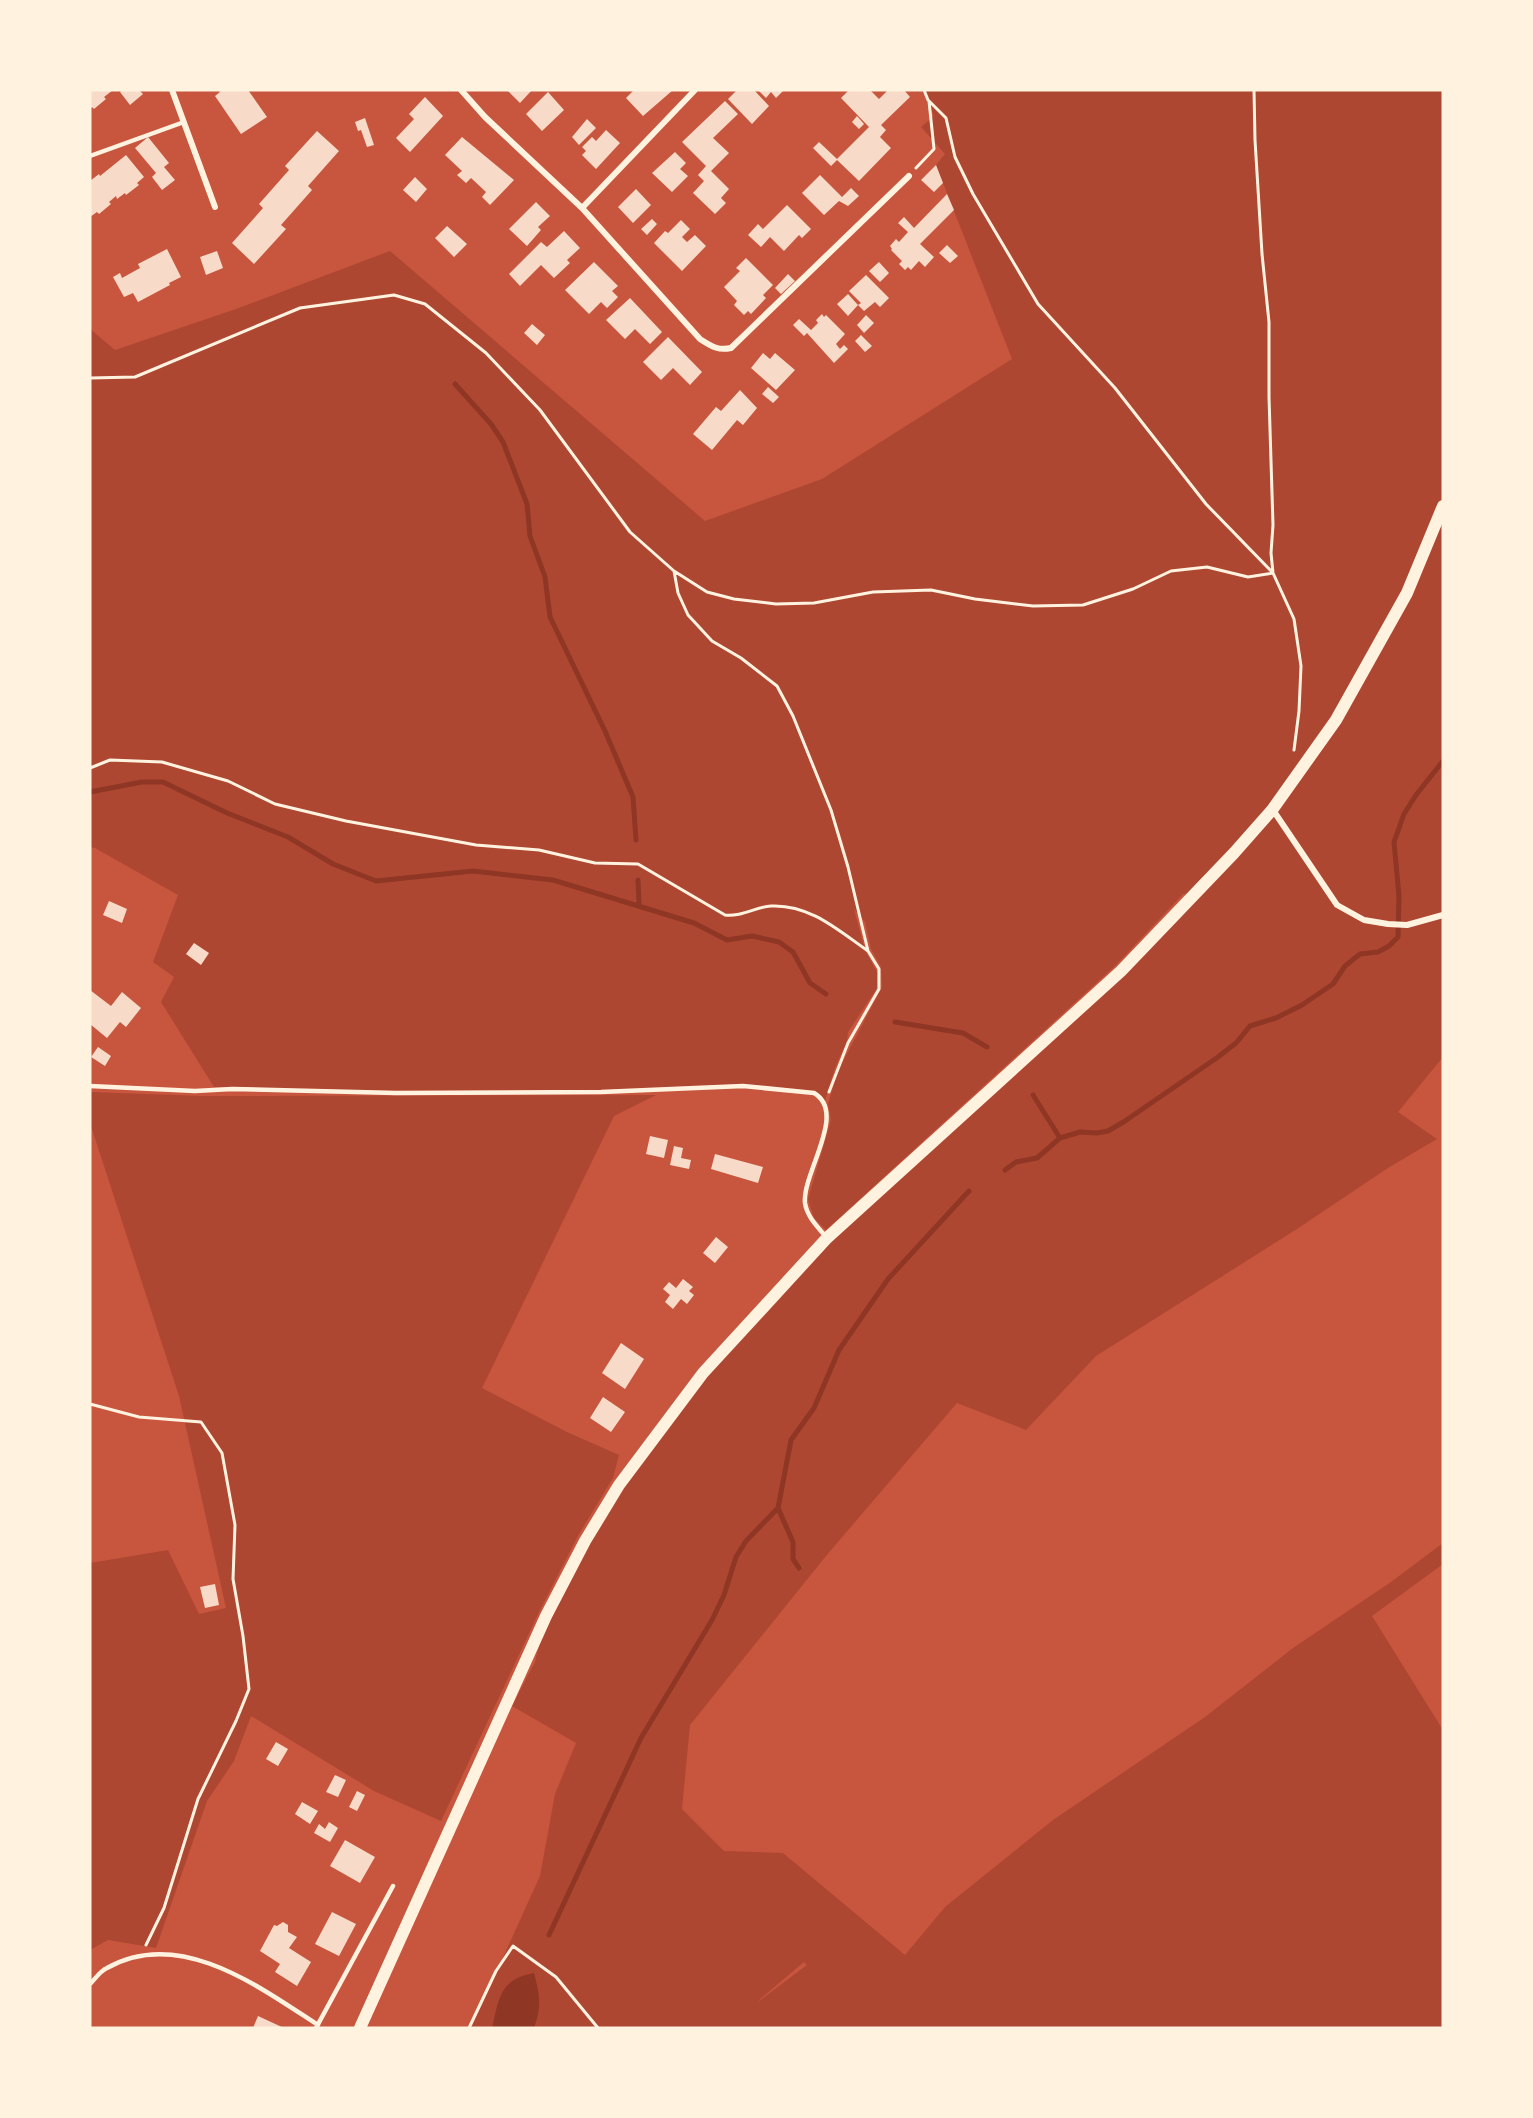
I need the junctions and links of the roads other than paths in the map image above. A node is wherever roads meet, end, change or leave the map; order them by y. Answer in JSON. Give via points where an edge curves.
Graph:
{"nodes":[{"id":1,"x":172,"y":90,"type":"edge"},
{"id":2,"x":461,"y":90,"type":"edge"},
{"id":3,"x":694,"y":90,"type":"edge"},
{"id":4,"x":184,"y":122,"type":"junction"},
{"id":5,"x":90,"y":156,"type":"edge"},
{"id":6,"x":909,"y":176,"type":"road end"},
{"id":7,"x":215,"y":207,"type":"dead end"},
{"id":8,"x":582,"y":208,"type":"junction"},
{"id":9,"x":1443,"y":506,"type":"edge"},
{"id":10,"x":1272,"y":810,"type":"junction"},
{"id":11,"x":1443,"y":915,"type":"edge"},
{"id":12,"x":90,"y":1086,"type":"edge"},
{"id":13,"x":827,"y":1238,"type":"junction"},
{"id":14,"x":393,"y":1886,"type":"dead end"},
{"id":15,"x":90,"y":1984,"type":"edge"},
{"id":16,"x":317,"y":2026,"type":"edge"},
{"id":17,"x":360,"y":2028,"type":"edge"}],
"edges":[{"from":1,"to":4,"type":"street"},
{"from":2,"to":8,"type":"street","via":[[484,117]]},
{"from":3,"to":8,"type":"street"},
{"from":4,"to":5,"type":"lane"},
{"from":4,"to":7,"type":"street"},
{"from":6,"to":8,"type":"street","via":[[731,348],[723,350],[700,339]]},
{"from":9,"to":10,"type":"main road","via":[[1407,593],[1342,711]]},
{"from":10,"to":11,"type":"street","via":[[1337,905],[1364,920],[1388,924],[1407,925]]},
{"from":10,"to":13,"type":"main road","via":[[1122,971]]},
{"from":12,"to":13,"type":"lane","via":[[396,1093],[602,1092],[742,1086],[814,1093],[825,1104],[827,1121],[805,1200],[812,1221]]},
{"from":13,"to":17,"type":"main road","via":[[703,1373],[619,1485],[585,1541],[546,1616]]},
{"from":14,"to":16,"type":"lane"},
{"from":15,"to":16,"type":"lane","via":[[105,1968],[142,1955],[190,1957],[266,1991]]}]}
